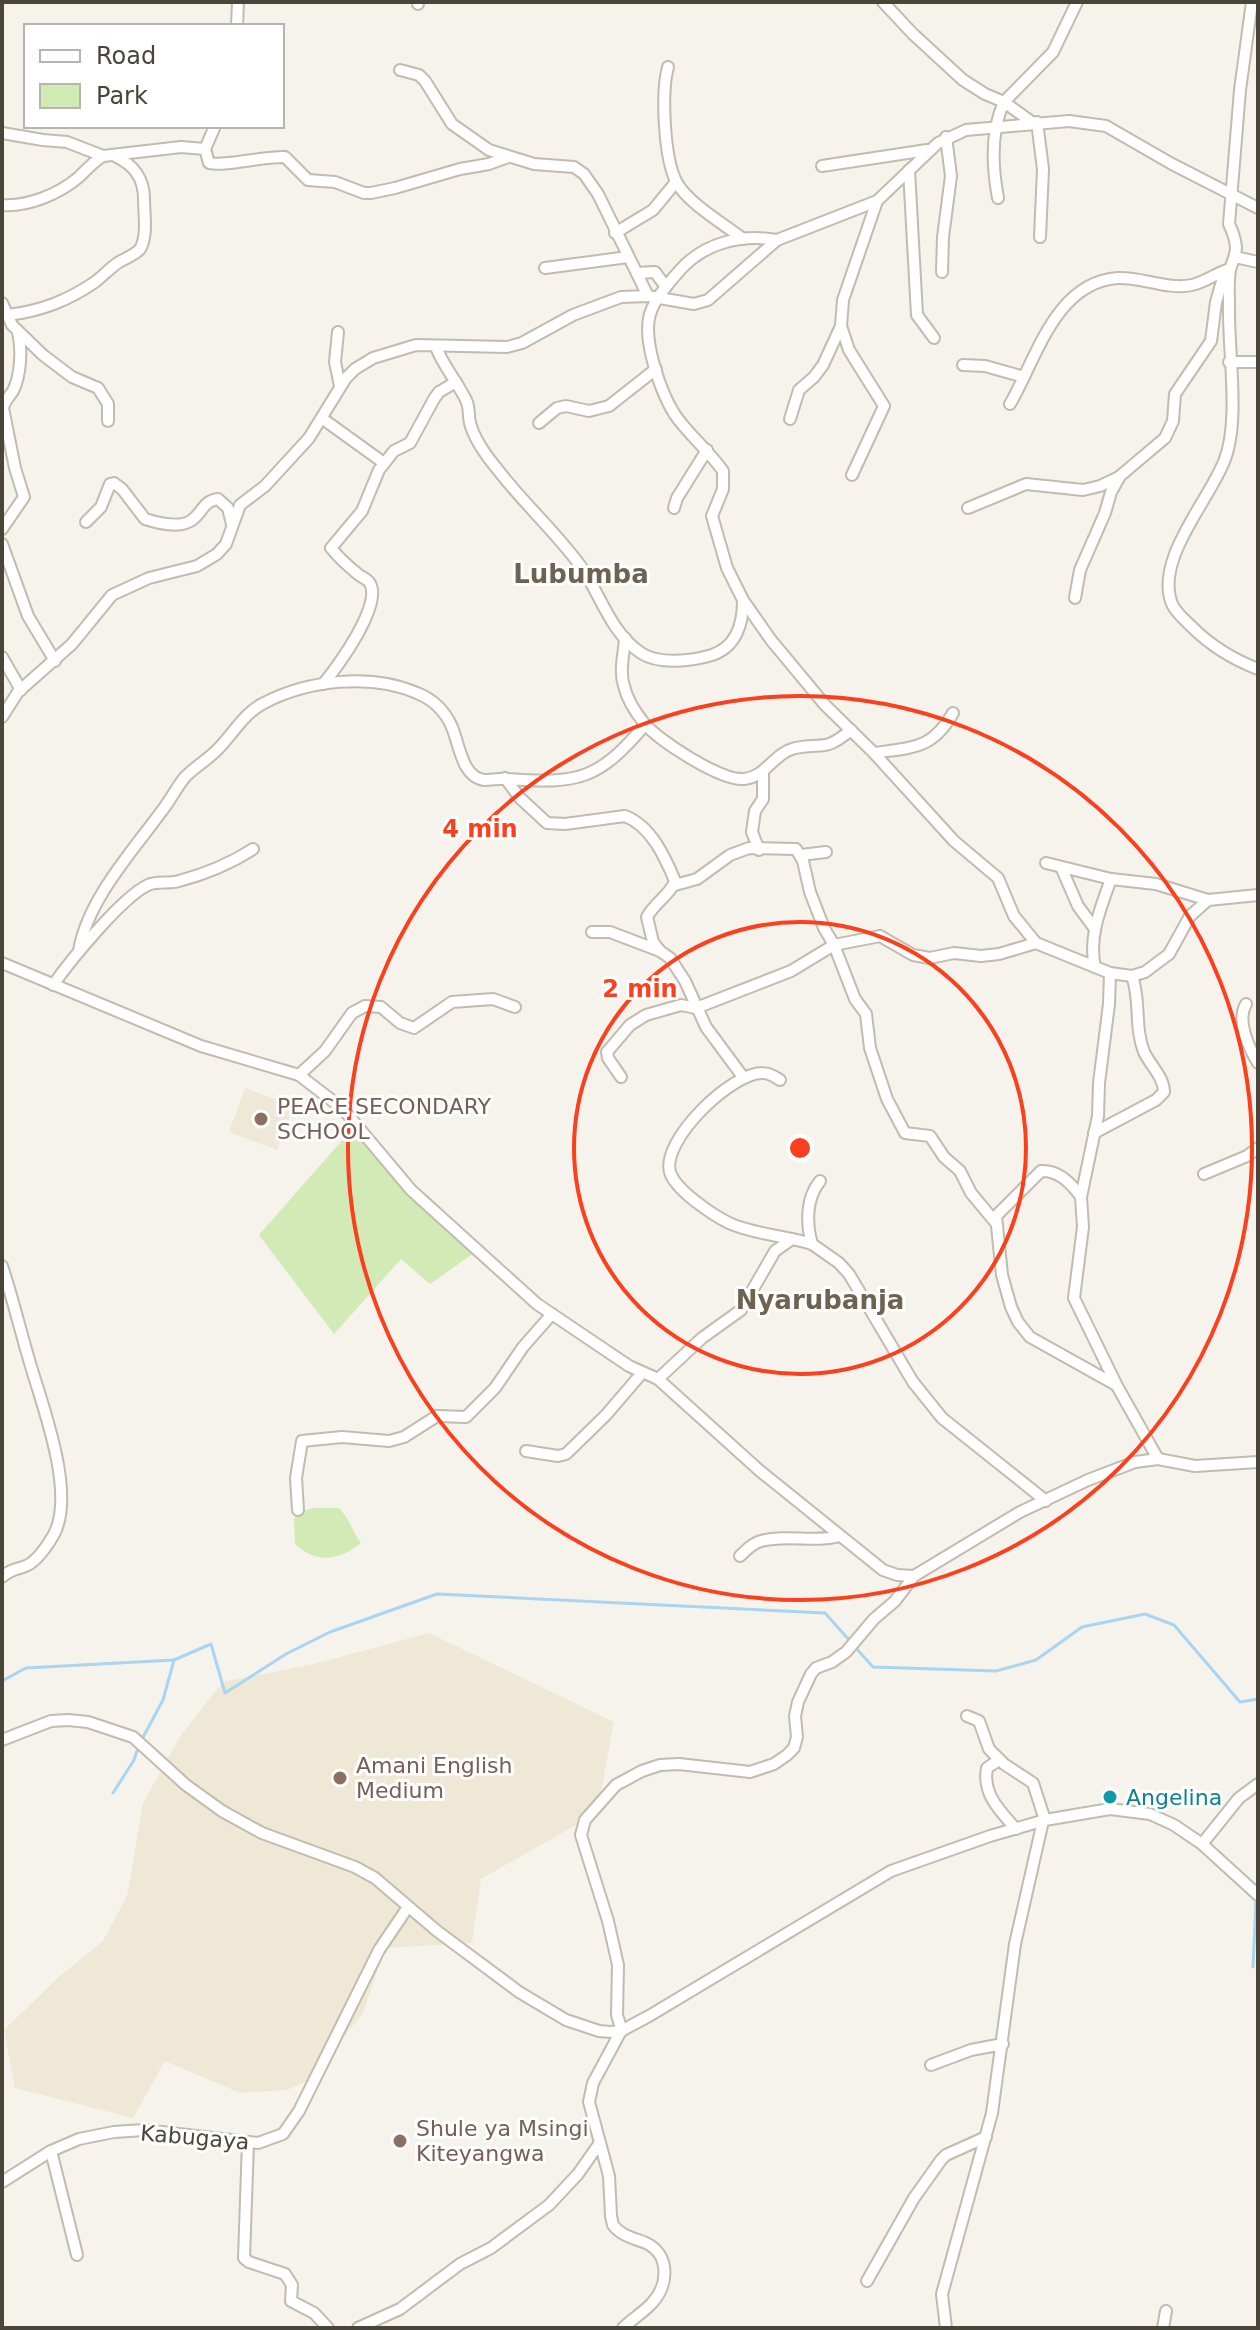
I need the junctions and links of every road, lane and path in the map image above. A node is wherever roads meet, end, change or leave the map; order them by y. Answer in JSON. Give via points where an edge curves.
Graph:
{"nodes":[{"id":1,"x":238,"y":2,"type":"edge"},
{"id":2,"x":883,"y":2,"type":"edge"},
{"id":3,"x":1077,"y":2,"type":"edge"},
{"id":4,"x":1252,"y":2,"type":"edge"},
{"id":5,"x":237,"y":24,"type":"edge"},
{"id":6,"x":668,"y":67,"type":"dead end"},
{"id":7,"x":400,"y":70,"type":"dead end"},
{"id":8,"x":1004,"y":102,"type":"junction"},
{"id":9,"x":1035,"y":122,"type":"junction"},
{"id":10,"x":998,"y":125,"type":"junction"},
{"id":11,"x":214,"y":128,"type":"edge"},
{"id":12,"x":2,"y":133,"type":"edge"},
{"id":13,"x":946,"y":137,"type":"junction"},
{"id":14,"x":205,"y":149,"type":"junction"},
{"id":15,"x":930,"y":150,"type":"junction"},
{"id":16,"x":109,"y":156,"type":"junction"},
{"id":17,"x":508,"y":157,"type":"junction"},
{"id":18,"x":822,"y":166,"type":"dead end"},
{"id":19,"x":909,"y":170,"type":"junction"},
{"id":20,"x":676,"y":182,"type":"junction"},
{"id":21,"x":1231,"y":196,"type":"junction"},
{"id":22,"x":998,"y":198,"type":"dead end"},
{"id":23,"x":877,"y":201,"type":"junction"},
{"id":24,"x":2,"y":205,"type":"edge"},
{"id":25,"x":1258,"y":208,"type":"edge"},
{"id":26,"x":615,"y":233,"type":"junction"},
{"id":27,"x":1040,"y":237,"type":"dead end"},
{"id":28,"x":743,"y":239,"type":"junction"},
{"id":29,"x":777,"y":240,"type":"junction"},
{"id":30,"x":628,"y":257,"type":"junction"},
{"id":31,"x":1235,"y":257,"type":"junction"},
{"id":32,"x":1258,"y":262,"type":"edge"},
{"id":33,"x":545,"y":268,"type":"dead end"},
{"id":34,"x":1228,"y":270,"type":"junction"},
{"id":35,"x":942,"y":272,"type":"dead end"},
{"id":36,"x":637,"y":273,"type":"junction"},
{"id":37,"x":666,"y":287,"type":"junction"},
{"id":38,"x":653,"y":296,"type":"junction"},
{"id":39,"x":2,"y":303,"type":"edge"},
{"id":40,"x":8,"y":315,"type":"junction"},
{"id":41,"x":841,"y":326,"type":"junction"},
{"id":42,"x":18,"y":332,"type":"junction"},
{"id":43,"x":338,"y":332,"type":"dead end"},
{"id":44,"x":934,"y":338,"type":"dead end"},
{"id":45,"x":436,"y":347,"type":"junction"},
{"id":46,"x":1229,"y":362,"type":"junction"},
{"id":47,"x":1258,"y":362,"type":"edge"},
{"id":48,"x":963,"y":365,"type":"dead end"},
{"id":49,"x":656,"y":369,"type":"junction"},
{"id":50,"x":1024,"y":377,"type":"junction"},
{"id":51,"x":456,"y":382,"type":"junction"},
{"id":52,"x":340,"y":386,"type":"junction"},
{"id":53,"x":1010,"y":404,"type":"dead end"},
{"id":54,"x":323,"y":419,"type":"junction"},
{"id":55,"x":790,"y":419,"type":"dead end"},
{"id":56,"x":108,"y":421,"type":"dead end"},
{"id":57,"x":539,"y":423,"type":"dead end"},
{"id":58,"x":707,"y":450,"type":"junction"},
{"id":59,"x":384,"y":463,"type":"junction"},
{"id":60,"x":852,"y":475,"type":"dead end"},
{"id":61,"x":1120,"y":476,"type":"junction"},
{"id":62,"x":674,"y":508,"type":"dead end"},
{"id":63,"x":968,"y":508,"type":"dead end"},
{"id":64,"x":86,"y":522,"type":"dead end"},
{"id":65,"x":232,"y":526,"type":"junction"},
{"id":66,"x":2,"y":529,"type":"edge"},
{"id":67,"x":2,"y":544,"type":"edge"},
{"id":68,"x":2,"y":563,"type":"edge"},
{"id":69,"x":13,"y":572,"type":"junction"},
{"id":70,"x":1075,"y":598,"type":"dead end"},
{"id":71,"x":743,"y":600,"type":"junction"},
{"id":72,"x":625,"y":638,"type":"junction"},
{"id":73,"x":2,"y":657,"type":"edge"},
{"id":74,"x":55,"y":661,"type":"junction"},
{"id":75,"x":1258,"y":669,"type":"edge"},
{"id":76,"x":323,"y":684,"type":"junction"},
{"id":77,"x":21,"y":690,"type":"junction"},
{"id":78,"x":953,"y":713,"type":"dead end"},
{"id":79,"x":2,"y":717,"type":"edge"},
{"id":80,"x":645,"y":725,"type":"junction"},
{"id":81,"x":851,"y":730,"type":"junction"},
{"id":82,"x":874,"y":753,"type":"junction"},
{"id":83,"x":763,"y":772,"type":"junction"},
{"id":84,"x":505,"y":778,"type":"junction"},
{"id":85,"x":253,"y":849,"type":"dead end"},
{"id":86,"x":759,"y":850,"type":"junction"},
{"id":87,"x":826,"y":852,"type":"dead end"},
{"id":88,"x":801,"y":855,"type":"junction"},
{"id":89,"x":1046,"y":863,"type":"dead end"},
{"id":90,"x":1061,"y":867,"type":"junction"},
{"id":91,"x":1111,"y":879,"type":"junction"},
{"id":92,"x":675,"y":885,"type":"junction"},
{"id":93,"x":1258,"y":895,"type":"edge"},
{"id":94,"x":1208,"y":900,"type":"junction"},
{"id":95,"x":1095,"y":929,"type":"junction"},
{"id":96,"x":592,"y":932,"type":"dead end"},
{"id":97,"x":1036,"y":943,"type":"junction"},
{"id":98,"x":834,"y":945,"type":"junction"},
{"id":99,"x":79,"y":951,"type":"junction"},
{"id":100,"x":660,"y":951,"type":"junction"},
{"id":101,"x":2,"y":963,"type":"edge"},
{"id":102,"x":1095,"y":967,"type":"junction"},
{"id":103,"x":1110,"y":973,"type":"junction"},
{"id":104,"x":1132,"y":976,"type":"junction"},
{"id":105,"x":53,"y":985,"type":"junction"},
{"id":106,"x":1246,"y":1004,"type":"dead end"},
{"id":107,"x":515,"y":1007,"type":"dead end"},
{"id":108,"x":696,"y":1008,"type":"junction"},
{"id":109,"x":1258,"y":1063,"type":"edge"},
{"id":110,"x":299,"y":1075,"type":"junction"},
{"id":111,"x":621,"y":1077,"type":"dead end"},
{"id":112,"x":743,"y":1077,"type":"junction"},
{"id":113,"x":780,"y":1080,"type":"dead end"},
{"id":114,"x":1094,"y":1133,"type":"junction"},
{"id":115,"x":1258,"y":1148,"type":"edge"},
{"id":116,"x":1204,"y":1174,"type":"dead end"},
{"id":117,"x":820,"y":1181,"type":"dead end"},
{"id":118,"x":1081,"y":1197,"type":"junction"},
{"id":119,"x":996,"y":1223,"type":"junction"},
{"id":120,"x":792,"y":1239,"type":"junction"},
{"id":121,"x":812,"y":1244,"type":"junction"},
{"id":122,"x":2,"y":1266,"type":"edge"},
{"id":123,"x":552,"y":1314,"type":"junction"},
{"id":124,"x":642,"y":1373,"type":"junction"},
{"id":125,"x":658,"y":1379,"type":"junction"},
{"id":126,"x":1117,"y":1386,"type":"junction"},
{"id":127,"x":526,"y":1451,"type":"dead end"},
{"id":128,"x":1158,"y":1459,"type":"junction"},
{"id":129,"x":1258,"y":1462,"type":"edge"},
{"id":130,"x":1046,"y":1501,"type":"junction"},
{"id":131,"x":298,"y":1510,"type":"dead end"},
{"id":132,"x":840,"y":1536,"type":"junction"},
{"id":133,"x":740,"y":1556,"type":"dead end"},
{"id":134,"x":914,"y":1576,"type":"junction"},
{"id":135,"x":2,"y":1577,"type":"edge"},
{"id":136,"x":967,"y":1716,"type":"dead end"},
{"id":137,"x":2,"y":1731,"type":"edge"},
{"id":138,"x":18,"y":1735,"type":"junction"},
{"id":139,"x":2,"y":1740,"type":"edge"},
{"id":140,"x":999,"y":1760,"type":"junction"},
{"id":141,"x":1258,"y":1784,"type":"edge"},
{"id":142,"x":1044,"y":1821,"type":"junction"},
{"id":143,"x":1016,"y":1829,"type":"junction"},
{"id":144,"x":1202,"y":1844,"type":"junction"},
{"id":145,"x":1256,"y":1893,"type":"edge"},
{"id":146,"x":408,"y":1907,"type":"junction"},
{"id":147,"x":621,"y":2031,"type":"junction"},
{"id":148,"x":1003,"y":2044,"type":"junction"},
{"id":149,"x":931,"y":2065,"type":"dead end"},
{"id":150,"x":986,"y":2137,"type":"junction"},
{"id":151,"x":248,"y":2142,"type":"junction"},
{"id":152,"x":599,"y":2144,"type":"junction"},
{"id":153,"x":51,"y":2151,"type":"junction"},
{"id":154,"x":2,"y":2182,"type":"edge"},
{"id":155,"x":77,"y":2255,"type":"dead end"},
{"id":156,"x":867,"y":2281,"type":"dead end"},
{"id":157,"x":1166,"y":2311,"type":"dead end"},
{"id":158,"x":328,"y":2328,"type":"edge"},
{"id":159,"x":358,"y":2328,"type":"edge"},
{"id":160,"x":623,"y":2328,"type":"edge"},
{"id":161,"x":946,"y":2328,"type":"edge"},
{"id":162,"x":1163,"y":2328,"type":"edge"}],
"edges":[{"from":1,"to":5,"type":"street"},
{"from":2,"to":8,"type":"street","via":[[963,80]]},
{"from":3,"to":8,"type":"street","via":[[1053,52]]},
{"from":4,"to":21,"type":"street"},
{"from":6,"to":20,"type":"street","via":[[663,92]]},
{"from":7,"to":17,"type":"street","via":[[425,81],[452,124]]},
{"from":8,"to":9,"type":"street"},
{"from":8,"to":10,"type":"street"},
{"from":9,"to":10,"type":"street"},
{"from":9,"to":21,"type":"street","via":[[1106,126]]},
{"from":9,"to":27,"type":"street","via":[[1043,169]]},
{"from":10,"to":13,"type":"street"},
{"from":10,"to":22,"type":"street","via":[[993,155]]},
{"from":11,"to":14,"type":"street"},
{"from":12,"to":16,"type":"street","via":[[67,142]]},
{"from":13,"to":15,"type":"street"},
{"from":13,"to":35,"type":"street","via":[[951,176]]},
{"from":14,"to":16,"type":"street"},
{"from":14,"to":17,"type":"street","via":[[206,160],[213,165],[285,157],[308,180],[335,182],[364,193]]},
{"from":15,"to":18,"type":"street"},
{"from":15,"to":19,"type":"street"},
{"from":16,"to":24,"type":"street","via":[[42,198]]},
{"from":16,"to":40,"type":"street","via":[[133,167],[143,184],[145,229],[138,252],[50,308]]},
{"from":17,"to":26,"type":"street","via":[[565,165],[584,174]]},
{"from":19,"to":23,"type":"street"},
{"from":19,"to":44,"type":"street","via":[[917,315]]},
{"from":20,"to":26,"type":"street","via":[[653,210]]},
{"from":20,"to":28,"type":"street"},
{"from":21,"to":25,"type":"street"},
{"from":21,"to":31,"type":"street"},
{"from":23,"to":29,"type":"street"},
{"from":23,"to":41,"type":"street","via":[[843,300]]},
{"from":26,"to":30,"type":"street"},
{"from":28,"to":29,"type":"street"},
{"from":28,"to":37,"type":"street","via":[[695,254]]},
{"from":29,"to":38,"type":"street","via":[[708,300],[694,304]]},
{"from":30,"to":33,"type":"street"},
{"from":30,"to":36,"type":"street"},
{"from":31,"to":32,"type":"street"},
{"from":31,"to":34,"type":"street"},
{"from":34,"to":46,"type":"street"},
{"from":34,"to":50,"type":"street","via":[[1191,285],[1119,278],[1079,293],[1043,338]]},
{"from":34,"to":61,"type":"street","via":[[1216,302],[1211,341],[1175,394],[1170,430]]},
{"from":36,"to":37,"type":"street","via":[[655,272]]},
{"from":36,"to":38,"type":"street"},
{"from":37,"to":38,"type":"street"},
{"from":38,"to":45,"type":"street","via":[[606,301],[507,347]]},
{"from":38,"to":49,"type":"street","via":[[650,345]]},
{"from":39,"to":40,"type":"street"},
{"from":40,"to":42,"type":"street"},
{"from":41,"to":55,"type":"street","via":[[817,374],[799,390]]},
{"from":41,"to":60,"type":"street","via":[[849,350],[884,406]]},
{"from":42,"to":56,"type":"street","via":[[72,377],[98,388],[108,404]]},
{"from":42,"to":66,"type":"street","via":[[18,373],[3,408],[24,497]]},
{"from":43,"to":52,"type":"street","via":[[335,362]]},
{"from":45,"to":51,"type":"street"},
{"from":45,"to":52,"type":"street","via":[[416,345],[387,352],[355,369]]},
{"from":46,"to":47,"type":"street"},
{"from":46,"to":75,"type":"street","via":[[1226,456],[1175,554],[1169,592],[1177,611],[1205,641]]},
{"from":48,"to":50,"type":"street"},
{"from":49,"to":57,"type":"street","via":[[609,406],[597,411],[557,408]]},
{"from":49,"to":58,"type":"street","via":[[676,415]]},
{"from":50,"to":53,"type":"street"},
{"from":51,"to":59,"type":"street","via":[[434,399],[410,443]]},
{"from":51,"to":72,"type":"street","via":[[475,436],[495,467],[567,548]]},
{"from":52,"to":54,"type":"street"},
{"from":54,"to":59,"type":"street"},
{"from":54,"to":65,"type":"street","via":[[265,486],[240,505]]},
{"from":58,"to":62,"type":"street"},
{"from":58,"to":71,"type":"street","via":[[725,479],[712,516],[714,528]]},
{"from":59,"to":76,"type":"street","via":[[362,511],[331,548],[370,582],[372,592],[362,626]]},
{"from":61,"to":63,"type":"street","via":[[1090,489],[1026,484]]},
{"from":61,"to":70,"type":"street","via":[[1080,570]]},
{"from":64,"to":65,"type":"street","via":[[114,483],[145,519],[185,524],[207,501],[218,499],[228,508]]},
{"from":65,"to":74,"type":"street","via":[[226,544],[208,561],[112,595]]},
{"from":67,"to":69,"type":"street"},
{"from":68,"to":69,"type":"street"},
{"from":69,"to":74,"type":"street","via":[[28,616]]},
{"from":71,"to":72,"type":"street","via":[[740,629],[715,654],[661,659],[644,655]]},
{"from":71,"to":81,"type":"street","via":[[771,640]]},
{"from":72,"to":80,"type":"street","via":[[622,682]]},
{"from":73,"to":77,"type":"street"},
{"from":74,"to":77,"type":"street"},
{"from":76,"to":84,"type":"street","via":[[384,683],[420,694],[451,724],[469,771],[483,780]]},
{"from":76,"to":99,"type":"street","via":[[263,703],[186,777],[96,905],[83,927]]},
{"from":77,"to":79,"type":"street"},
{"from":78,"to":82,"type":"street","via":[[928,742]]},
{"from":80,"to":83,"type":"street","via":[[719,774],[741,779]]},
{"from":80,"to":84,"type":"street","via":[[605,766],[580,778]]},
{"from":81,"to":82,"type":"street"},
{"from":81,"to":83,"type":"street","via":[[825,747],[783,753]]},
{"from":82,"to":97,"type":"street","via":[[954,841],[998,878],[1014,916]]},
{"from":83,"to":86,"type":"street","via":[[763,799],[752,832]]},
{"from":84,"to":92,"type":"street","via":[[547,823],[633,819],[657,845]]},
{"from":85,"to":99,"type":"street","via":[[224,866],[175,883],[147,886]]},
{"from":86,"to":88,"type":"street","via":[[792,848]]},
{"from":86,"to":92,"type":"street","via":[[740,851],[697,879]]},
{"from":87,"to":88,"type":"street"},
{"from":88,"to":98,"type":"street","via":[[810,892]]},
{"from":89,"to":90,"type":"street"},
{"from":90,"to":91,"type":"street"},
{"from":90,"to":95,"type":"street"},
{"from":91,"to":94,"type":"street","via":[[1146,882]]},
{"from":91,"to":95,"type":"street"},
{"from":92,"to":100,"type":"street","via":[[647,917]]},
{"from":93,"to":94,"type":"street"},
{"from":94,"to":104,"type":"street","via":[[1190,916],[1169,954]]},
{"from":95,"to":102,"type":"street"},
{"from":96,"to":100,"type":"street","via":[[610,932]]},
{"from":97,"to":98,"type":"street","via":[[999,954],[930,958],[913,955],[880,936]]},
{"from":97,"to":102,"type":"street"},
{"from":98,"to":108,"type":"street","via":[[791,971]]},
{"from":98,"to":119,"type":"street","via":[[866,1014],[870,1048],[903,1131],[930,1136]]},
{"from":99,"to":105,"type":"street"},
{"from":100,"to":108,"type":"street","via":[[678,968]]},
{"from":101,"to":105,"type":"street"},
{"from":102,"to":103,"type":"street"},
{"from":103,"to":104,"type":"street"},
{"from":103,"to":114,"type":"street"},
{"from":104,"to":114,"type":"street","via":[[1142,1046],[1164,1092]]},
{"from":105,"to":110,"type":"street","via":[[201,1046]]},
{"from":106,"to":109,"type":"street","via":[[1243,1021]]},
{"from":107,"to":110,"type":"street","via":[[493,999],[452,1002],[414,1028],[381,1007],[365,1006],[352,1013],[325,1051]]},
{"from":108,"to":111,"type":"street","via":[[666,1008],[630,1025],[607,1052]]},
{"from":108,"to":112,"type":"street"},
{"from":110,"to":123,"type":"street","via":[[343,1109],[411,1190]]},
{"from":112,"to":113,"type":"street","via":[[763,1073]]},
{"from":112,"to":120,"type":"street","via":[[713,1100],[674,1144],[668,1168],[672,1179],[710,1212],[732,1224]]},
{"from":114,"to":118,"type":"street"},
{"from":115,"to":116,"type":"street"},
{"from":117,"to":121,"type":"street","via":[[808,1212]]},
{"from":118,"to":119,"type":"street","via":[[1069,1182],[1041,1171],[1000,1211]]},
{"from":118,"to":126,"type":"street","via":[[1083,1227],[1074,1298]]},
{"from":119,"to":126,"type":"street","via":[[1006,1291],[1018,1322],[1043,1346]]},
{"from":120,"to":121,"type":"street"},
{"from":120,"to":125,"type":"street","via":[[775,1251],[741,1310]]},
{"from":121,"to":130,"type":"street","via":[[849,1274],[913,1382],[942,1418]]},
{"from":122,"to":135,"type":"street","via":[[54,1438],[61,1497],[58,1525],[41,1552],[27,1566]]},
{"from":123,"to":124,"type":"street"},
{"from":123,"to":131,"type":"street","via":[[466,1417],[437,1416],[389,1441],[302,1441]]},
{"from":124,"to":125,"type":"street"},
{"from":124,"to":127,"type":"street","via":[[566,1454]]},
{"from":125,"to":132,"type":"street"},
{"from":126,"to":128,"type":"street"},
{"from":128,"to":129,"type":"street","via":[[1195,1466]]},
{"from":128,"to":130,"type":"street","via":[[1112,1470]]},
{"from":130,"to":134,"type":"street"},
{"from":132,"to":133,"type":"street","via":[[761,1541]]},
{"from":132,"to":134,"type":"street","via":[[883,1570]]},
{"from":134,"to":147,"type":"street","via":[[846,1652],[811,1674],[795,1716],[794,1748],[787,1755],[750,1772],[660,1765],[616,1785],[585,1820],[581,1835],[618,1965]]},
{"from":136,"to":140,"type":"street","via":[[979,1721]]},
{"from":137,"to":138,"type":"street"},
{"from":138,"to":139,"type":"street"},
{"from":138,"to":146,"type":"street","via":[[68,1720],[133,1737],[222,1811],[262,1833],[365,1872]]},
{"from":140,"to":142,"type":"street","via":[[1033,1783]]},
{"from":140,"to":143,"type":"street","via":[[987,1768],[987,1785]]},
{"from":141,"to":144,"type":"street","via":[[1239,1798]]},
{"from":142,"to":143,"type":"street"},
{"from":142,"to":144,"type":"street","via":[[1128,1809],[1162,1819]]},
{"from":142,"to":148,"type":"street","via":[[1017,1932]]},
{"from":143,"to":147,"type":"street","via":[[891,1871]]},
{"from":144,"to":145,"type":"street"},
{"from":146,"to":147,"type":"street","via":[[549,2011],[585,2028]]},
{"from":146,"to":151,"type":"street","name":"Kabugaya","via":[[379,1950],[299,2111],[283,2134]]},
{"from":147,"to":152,"type":"street","via":[[590,2094]]},
{"from":148,"to":149,"type":"street"},
{"from":148,"to":150,"type":"street"},
{"from":150,"to":156,"type":"street","via":[[941,2160]]},
{"from":150,"to":161,"type":"street","via":[[942,2294]]},
{"from":151,"to":153,"type":"street","name":"Kabugaya","via":[[125,2131],[79,2139]]},
{"from":151,"to":158,"type":"street","via":[[245,2261],[285,2274],[292,2285],[291,2301]]},
{"from":152,"to":159,"type":"street","via":[[549,2205],[400,2309]]},
{"from":152,"to":160,"type":"street","via":[[609,2176],[613,2225],[655,2248],[664,2262],[658,2295]]},
{"from":153,"to":154,"type":"street","name":"Kabugaya"},
{"from":153,"to":155,"type":"street"},
{"from":157,"to":162,"type":"street"}]}
